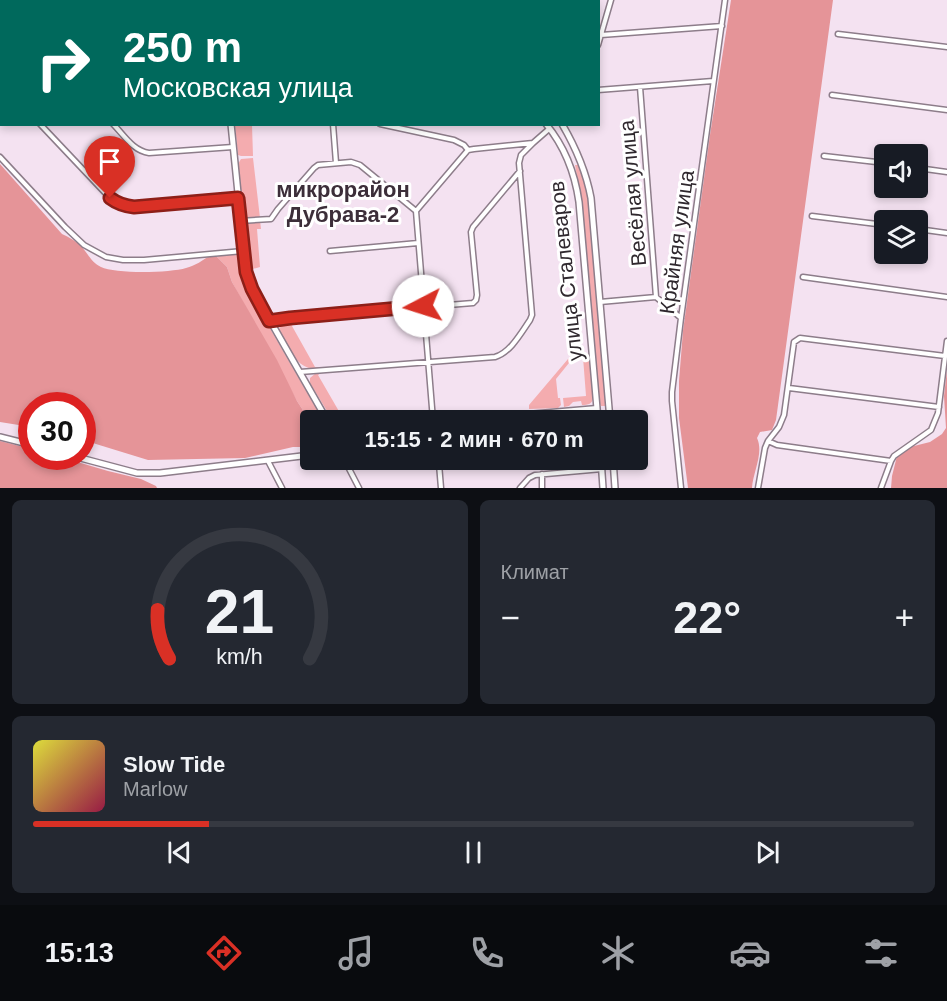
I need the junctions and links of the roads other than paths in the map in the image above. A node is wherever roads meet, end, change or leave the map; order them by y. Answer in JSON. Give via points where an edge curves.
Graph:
{"nodes":[{"id":1,"x":611,"y":0,"type":"edge"},
{"id":2,"x":726,"y":0,"type":"edge"},
{"id":3,"x":722,"y":26,"type":"junction"},
{"id":4,"x":600,"y":34,"type":"edge"},
{"id":5,"x":838,"y":34,"type":"dead end"},
{"id":6,"x":947,"y":47,"type":"edge"},
{"id":7,"x":713,"y":81,"type":"junction"},
{"id":8,"x":640,"y":87,"type":"junction"},
{"id":9,"x":600,"y":90,"type":"edge"},
{"id":10,"x":832,"y":95,"type":"dead end"},
{"id":11,"x":947,"y":110,"type":"edge"},
{"id":12,"x":42,"y":126,"type":"edge"},
{"id":13,"x":115,"y":126,"type":"edge"},
{"id":14,"x":231,"y":126,"type":"edge"},
{"id":15,"x":333,"y":126,"type":"edge"},
{"id":16,"x":389,"y":126,"type":"edge"},
{"id":17,"x":548,"y":126,"type":"edge"},
{"id":18,"x":563,"y":126,"type":"edge"},
{"id":19,"x":533,"y":143,"type":"junction"},
{"id":20,"x":233,"y":147,"type":"junction"},
{"id":21,"x":468,"y":150,"type":"junction"},
{"id":22,"x":824,"y":156,"type":"dead end"},
{"id":23,"x":0,"y":157,"type":"edge"},
{"id":24,"x":580,"y":157,"type":"junction"},
{"id":25,"x":569,"y":161,"type":"junction"},
{"id":26,"x":874,"y":162,"type":"edge"},
{"id":27,"x":336,"y":163,"type":"junction"},
{"id":28,"x":928,"y":169,"type":"edge"},
{"id":29,"x":520,"y":171,"type":"junction"},
{"id":30,"x":947,"y":172,"type":"edge"},
{"id":31,"x":238,"y":198,"type":"junction"},
{"id":32,"x":416,"y":212,"type":"junction"},
{"id":33,"x":812,"y":216,"type":"dead end"},
{"id":34,"x":240,"y":221,"type":"junction"},
{"id":35,"x":874,"y":224,"type":"edge"},
{"id":36,"x":928,"y":230,"type":"edge"},
{"id":37,"x":947,"y":233,"type":"edge"},
{"id":38,"x":418,"y":243,"type":"junction"},
{"id":39,"x":330,"y":251,"type":"dead end"},
{"id":40,"x":243,"y":252,"type":"junction"},
{"id":41,"x":803,"y":277,"type":"dead end"},
{"id":42,"x":656,"y":297,"type":"junction"},
{"id":43,"x":947,"y":297,"type":"edge"},
{"id":44,"x":600,"y":302,"type":"junction"},
{"id":45,"x":423,"y":306,"type":"junction"},
{"id":46,"x":681,"y":318,"type":"junction"},
{"id":47,"x":269,"y":321,"type":"junction"},
{"id":48,"x":947,"y":341,"type":"edge"},
{"id":49,"x":945,"y":356,"type":"junction"},
{"id":50,"x":428,"y":363,"type":"junction"},
{"id":51,"x":299,"y":372,"type":"junction"},
{"id":52,"x":789,"y":388,"type":"junction"},
{"id":53,"x":939,"y":407,"type":"junction"},
{"id":54,"x":597,"y":408,"type":"junction"},
{"id":55,"x":609,"y":408,"type":"joint"},
{"id":56,"x":321,"y":410,"type":"edge"},
{"id":57,"x":432,"y":410,"type":"edge"},
{"id":58,"x":574,"y":410,"type":"edge"},
{"id":59,"x":0,"y":437,"type":"edge"},
{"id":60,"x":768,"y":441,"type":"junction"},
{"id":61,"x":18,"y":442,"type":"edge"},
{"id":62,"x":300,"y":456,"type":"edge"},
{"id":63,"x":268,"y":461,"type":"junction"},
{"id":64,"x":891,"y":461,"type":"junction"},
{"id":65,"x":96,"y":462,"type":"edge"},
{"id":66,"x":350,"y":470,"type":"edge"},
{"id":67,"x":440,"y":470,"type":"edge"},
{"id":68,"x":590,"y":470,"type":"edge"},
{"id":69,"x":602,"y":470,"type":"edge"},
{"id":70,"x":614,"y":470,"type":"edge"},
{"id":71,"x":542,"y":474,"type":"junction"},
{"id":72,"x":282,"y":488,"type":"edge"},
{"id":73,"x":359,"y":488,"type":"edge"},
{"id":74,"x":441,"y":488,"type":"edge"},
{"id":75,"x":520,"y":488,"type":"edge"},
{"id":76,"x":542,"y":488,"type":"edge"},
{"id":77,"x":603,"y":488,"type":"edge"},
{"id":78,"x":615,"y":488,"type":"edge"},
{"id":79,"x":681,"y":488,"type":"edge"},
{"id":80,"x":758,"y":488,"type":"edge"},
{"id":81,"x":881,"y":488,"type":"edge"}],
"edges":[{"from":1,"to":4,"type":"street"},
{"from":2,"to":3,"type":"street","name":"Крайняя улица"},
{"from":3,"to":4,"type":"street"},
{"from":3,"to":7,"type":"street","name":"Крайняя улица"},
{"from":5,"to":6,"type":"street"},
{"from":7,"to":8,"type":"street"},
{"from":7,"to":46,"type":"street","name":"Крайняя улица"},
{"from":8,"to":9,"type":"street"},
{"from":8,"to":42,"type":"street","name":"Весёлая улица"},
{"from":10,"to":11,"type":"street"},
{"from":12,"to":31,"type":"street","via":[[110,198],[124,206]]},
{"from":13,"to":20,"type":"street","via":[[142,152]]},
{"from":14,"to":20,"type":"main road"},
{"from":15,"to":27,"type":"street"},
{"from":16,"to":21,"type":"street","via":[[454,140]]},
{"from":17,"to":19,"type":"street"},
{"from":17,"to":25,"type":"main road","name":"улица Сталеваров"},
{"from":18,"to":24,"type":"main road","name":"улица Сталеваров"},
{"from":19,"to":21,"type":"street"},
{"from":19,"to":29,"type":"street","via":[[519,158]]},
{"from":20,"to":31,"type":"main road"},
{"from":21,"to":32,"type":"street"},
{"from":22,"to":26,"type":"street"},
{"from":23,"to":40,"type":"street","via":[[84,245],[106,257],[144,260]]},
{"from":24,"to":25,"type":"main road"},
{"from":24,"to":44,"type":"main road","name":"улица Сталеваров","via":[[591,198]]},
{"from":25,"to":54,"type":"main road","name":"улица Сталеваров","via":[[579,202]]},
{"from":27,"to":32,"type":"street","via":[[360,165]]},
{"from":27,"to":34,"type":"street","via":[[314,168],[271,219]]},
{"from":28,"to":30,"type":"street"},
{"from":29,"to":45,"type":"street","via":[[471,232],[476,300]]},
{"from":29,"to":50,"type":"street","via":[[531,321],[501,355]]},
{"from":31,"to":34,"type":"main road"},
{"from":32,"to":38,"type":"street"},
{"from":33,"to":35,"type":"street"},
{"from":34,"to":40,"type":"main road"},
{"from":36,"to":37,"type":"street"},
{"from":38,"to":39,"type":"street"},
{"from":38,"to":45,"type":"street"},
{"from":40,"to":47,"type":"main road","via":[[252,289]]},
{"from":41,"to":43,"type":"street"},
{"from":42,"to":44,"type":"street"},
{"from":42,"to":46,"type":"street"},
{"from":44,"to":55,"type":"main road","name":"улица Сталеваров"},
{"from":45,"to":47,"type":"street"},
{"from":45,"to":50,"type":"street"},
{"from":46,"to":79,"type":"street","name":"Крайняя улица","via":[[672,401]]},
{"from":47,"to":51,"type":"main road"},
{"from":48,"to":49,"type":"street"},
{"from":49,"to":52,"type":"street","via":[[800,338],[795,342]]},
{"from":49,"to":53,"type":"street"},
{"from":50,"to":51,"type":"street"},
{"from":50,"to":57,"type":"street"},
{"from":51,"to":56,"type":"main road"},
{"from":52,"to":53,"type":"street"},
{"from":52,"to":60,"type":"street","via":[[784,415]]},
{"from":53,"to":64,"type":"street","via":[[931,430]]},
{"from":54,"to":55,"type":"main road"},
{"from":54,"to":58,"type":"street"},
{"from":59,"to":61,"type":"main road"},
{"from":60,"to":64,"type":"street"},
{"from":60,"to":80,"type":"street"},
{"from":62,"to":63,"type":"main road"},
{"from":63,"to":65,"type":"main road","via":[[160,473],[137,473]]},
{"from":63,"to":72,"type":"street"},
{"from":64,"to":81,"type":"street"},
{"from":66,"to":73,"type":"street"},
{"from":67,"to":74,"type":"street"},
{"from":68,"to":71,"type":"street"},
{"from":69,"to":77,"type":"main road"},
{"from":70,"to":78,"type":"main road"},
{"from":71,"to":75,"type":"street"},
{"from":71,"to":76,"type":"street"}]}
